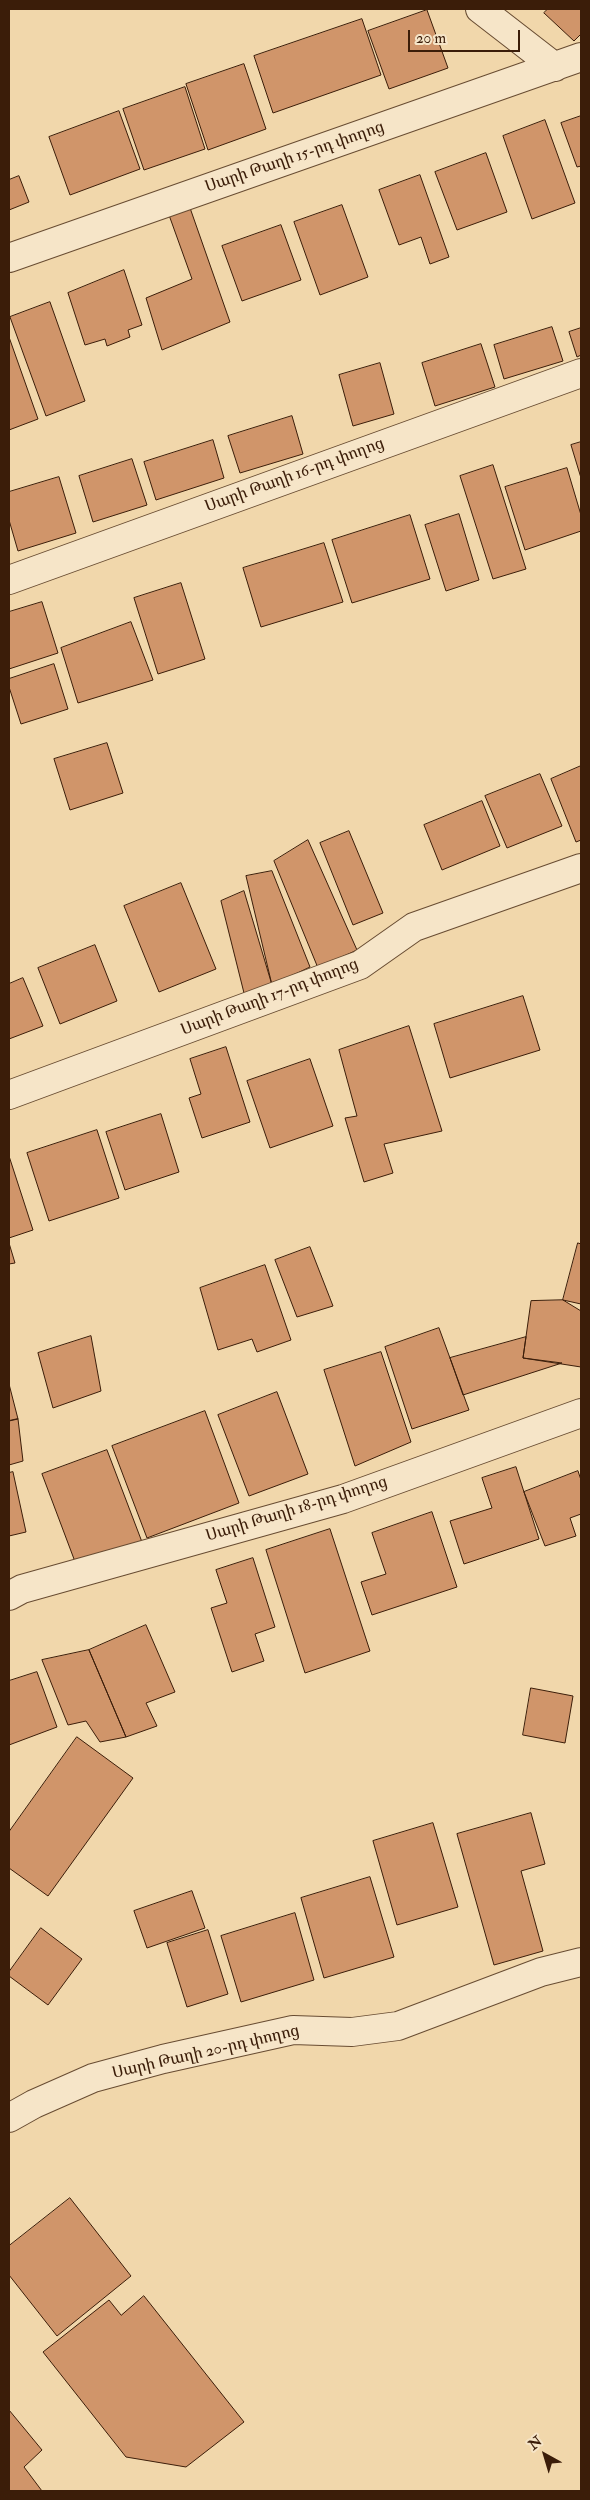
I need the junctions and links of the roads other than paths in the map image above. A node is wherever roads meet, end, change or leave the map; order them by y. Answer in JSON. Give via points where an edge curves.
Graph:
{"nodes":[{"id":1,"x":480,"y":9,"type":"edge"},
{"id":2,"x":581,"y":57,"type":"edge"},
{"id":3,"x":555,"y":67,"type":"junction"},
{"id":4,"x":9,"y":258,"type":"edge"},
{"id":5,"x":581,"y":373,"type":"edge"},
{"id":6,"x":9,"y":580,"type":"edge"},
{"id":7,"x":581,"y":868,"type":"edge"},
{"id":8,"x":9,"y":1095,"type":"edge"},
{"id":9,"x":581,"y":1413,"type":"edge"},
{"id":10,"x":9,"y":1596,"type":"edge"},
{"id":11,"x":581,"y":1962,"type":"edge"},
{"id":12,"x":9,"y":2118,"type":"edge"}],
"edges":[{"from":1,"to":3,"type":"street"},
{"from":2,"to":3,"type":"street","name":"Սարի Թաղի 15-րդ փողոց"},
{"from":3,"to":4,"type":"street","name":"Սարի Թաղի 15-րդ փողոց"},
{"from":5,"to":6,"type":"street","name":"Սարի Թաղի 16-րդ փողոց"},
{"from":7,"to":8,"type":"street","name":"Սարի Թաղի 17-րդ փողոց","via":[[414,927],[360,966]]},
{"from":9,"to":10,"type":"street","name":"Սարի Թաղի 18-րդ փողոց","via":[[343,1499],[22,1589]]},
{"from":11,"to":12,"type":"street","name":"Սարի Թաղի 20-րդ փողոց","via":[[546,1970],[398,2026],[352,2032],[293,2030],[93,2078]]}]}
